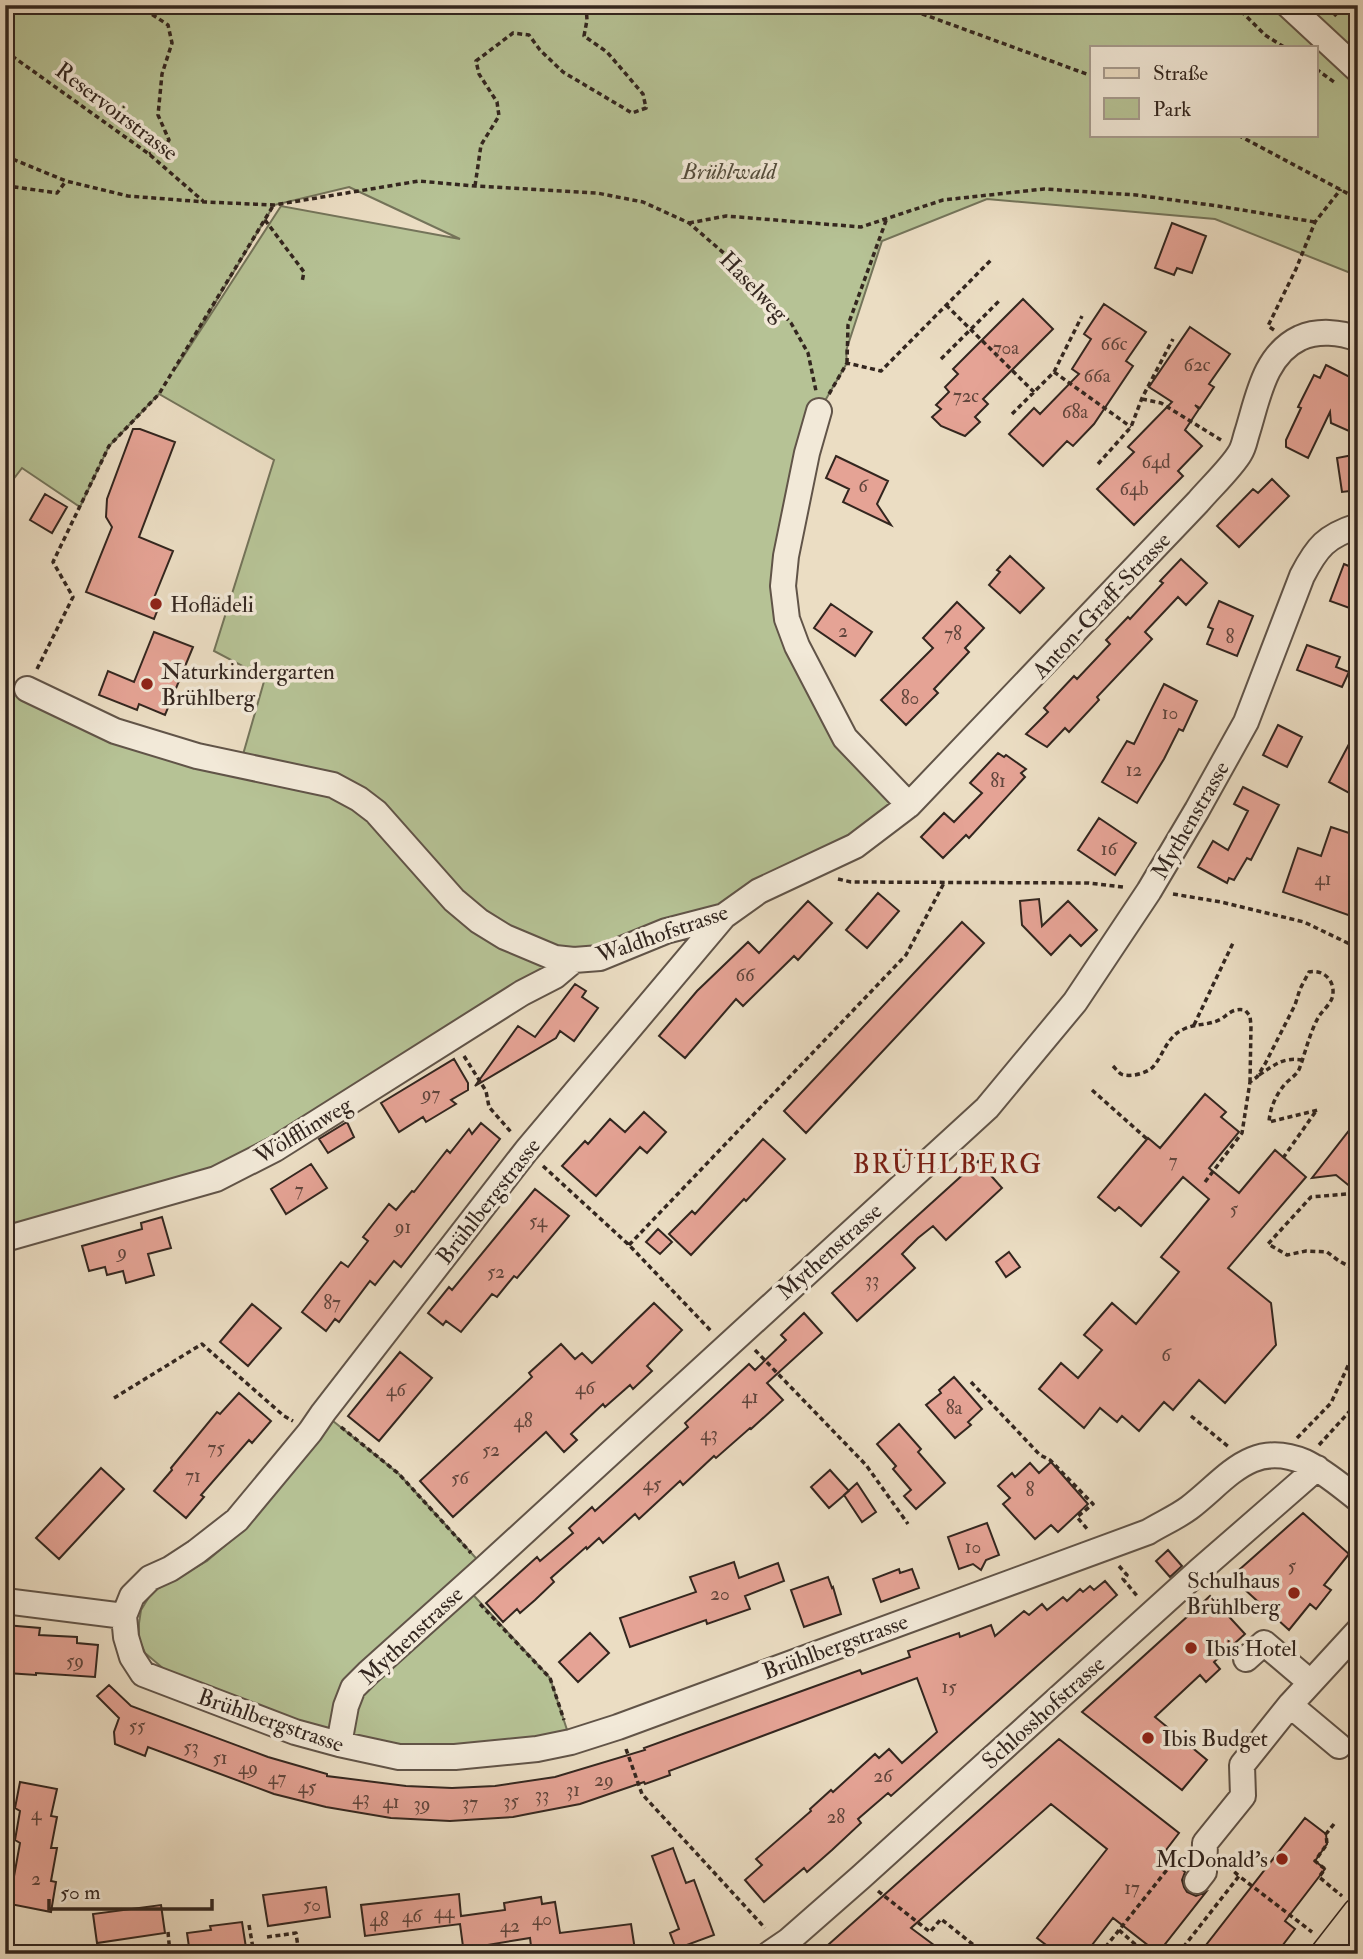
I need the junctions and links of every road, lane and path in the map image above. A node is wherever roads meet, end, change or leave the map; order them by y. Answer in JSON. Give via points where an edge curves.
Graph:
{"nodes":[{"id":1,"x":138,"y":5,"type":"edge"},
{"id":2,"x":586,"y":5,"type":"edge"},
{"id":3,"x":644,"y":5,"type":"edge"},
{"id":4,"x":653,"y":5,"type":"edge"},
{"id":5,"x":898,"y":5,"type":"edge"},
{"id":6,"x":1235,"y":5,"type":"edge"},
{"id":7,"x":1288,"y":5,"type":"edge"},
{"id":8,"x":1345,"y":5,"type":"edge"},
{"id":9,"x":1329,"y":21,"type":"dead end"},
{"id":10,"x":1282,"y":46,"type":"edge"},
{"id":11,"x":5,"y":51,"type":"edge"},
{"id":12,"x":1358,"y":70,"type":"edge"},
{"id":13,"x":1090,"y":75,"type":"edge"},
{"id":14,"x":1240,"y":136,"type":"edge"},
{"id":15,"x":149,"y":154,"type":"junction"},
{"id":16,"x":5,"y":156,"type":"edge"},
{"id":17,"x":66,"y":181,"type":"junction"},
{"id":18,"x":475,"y":186,"type":"junction"},
{"id":19,"x":5,"y":188,"type":"edge"},
{"id":20,"x":1341,"y":189,"type":"junction"},
{"id":21,"x":1358,"y":200,"type":"edge"},
{"id":22,"x":205,"y":202,"type":"junction"},
{"id":23,"x":274,"y":205,"type":"junction"},
{"id":24,"x":887,"y":218,"type":"junction"},
{"id":25,"x":265,"y":220,"type":"junction"},
{"id":26,"x":1315,"y":222,"type":"junction"},
{"id":27,"x":689,"y":223,"type":"junction"},
{"id":28,"x":992,"y":259,"type":"dead end"},
{"id":29,"x":302,"y":282,"type":"dead end"},
{"id":30,"x":1001,"y":299,"type":"dead end"},
{"id":31,"x":946,"y":304,"type":"junction"},
{"id":32,"x":1082,"y":316,"type":"dead end"},
{"id":33,"x":971,"y":329,"type":"junction"},
{"id":34,"x":1173,"y":339,"type":"dead end"},
{"id":35,"x":1358,"y":339,"type":"edge"},
{"id":36,"x":1292,"y":342,"type":"junction"},
{"id":37,"x":941,"y":359,"type":"dead end"},
{"id":38,"x":847,"y":363,"type":"junction"},
{"id":39,"x":1055,"y":372,"type":"junction"},
{"id":40,"x":1034,"y":392,"type":"junction"},
{"id":41,"x":1142,"y":398,"type":"junction"},
{"id":42,"x":819,"y":411,"type":"junction"},
{"id":43,"x":1012,"y":414,"type":"dead end"},
{"id":44,"x":1131,"y":428,"type":"junction"},
{"id":45,"x":1241,"y":453,"type":"junction"},
{"id":46,"x":1098,"y":464,"type":"dead end"},
{"id":47,"x":1358,"y":526,"type":"edge"},
{"id":48,"x":27,"y":689,"type":"joint"},
{"id":49,"x":909,"y":805,"type":"junction"},
{"id":50,"x":805,"y":871,"type":"junction"},
{"id":51,"x":944,"y":883,"type":"junction"},
{"id":52,"x":1149,"y":891,"type":"junction"},
{"id":53,"x":724,"y":916,"type":"junction"},
{"id":54,"x":1233,"y":943,"type":"dead end"},
{"id":55,"x":1358,"y":948,"type":"edge"},
{"id":56,"x":574,"y":960,"type":"junction"},
{"id":57,"x":1194,"y":1025,"type":"junction"},
{"id":58,"x":452,"y":1037,"type":"junction"},
{"id":59,"x":1302,"y":1060,"type":"junction"},
{"id":60,"x":1113,"y":1066,"type":"dead end"},
{"id":61,"x":1257,"y":1077,"type":"junction"},
{"id":62,"x":1250,"y":1082,"type":"junction"},
{"id":63,"x":1092,"y":1090,"type":"dead end"},
{"id":64,"x":1147,"y":1139,"type":"dead end"},
{"id":65,"x":526,"y":1151,"type":"junction"},
{"id":66,"x":1283,"y":1158,"type":"dead end"},
{"id":67,"x":1205,"y":1182,"type":"dead end"},
{"id":68,"x":1346,"y":1194,"type":"dead end"},
{"id":69,"x":5,"y":1240,"type":"edge"},
{"id":70,"x":629,"y":1245,"type":"junction"},
{"id":71,"x":1358,"y":1270,"type":"edge"},
{"id":72,"x":732,"y":1340,"type":"junction"},
{"id":73,"x":1358,"y":1349,"type":"edge"},
{"id":74,"x":971,"y":1382,"type":"dead end"},
{"id":75,"x":114,"y":1398,"type":"dead end"},
{"id":76,"x":1358,"y":1402,"type":"edge"},
{"id":77,"x":323,"y":1413,"type":"junction"},
{"id":78,"x":284,"y":1416,"type":"dead end"},
{"id":79,"x":1191,"y":1416,"type":"dead end"},
{"id":80,"x":1234,"y":1451,"type":"dead end"},
{"id":81,"x":1304,"y":1457,"type":"junction"},
{"id":82,"x":1358,"y":1499,"type":"edge"},
{"id":83,"x":908,"y":1524,"type":"dead end"},
{"id":84,"x":1110,"y":1556,"type":"junction"},
{"id":85,"x":485,"y":1568,"type":"junction"},
{"id":86,"x":464,"y":1586,"type":"junction"},
{"id":87,"x":1128,"y":1586,"type":"dead end"},
{"id":88,"x":5,"y":1601,"type":"edge"},
{"id":89,"x":124,"y":1615,"type":"junction"},
{"id":90,"x":1358,"y":1631,"type":"edge"},
{"id":91,"x":1246,"y":1659,"type":"dead end"},
{"id":92,"x":1310,"y":1682,"type":"junction"},
{"id":93,"x":1290,"y":1705,"type":"junction"},
{"id":94,"x":618,"y":1727,"type":"junction"},
{"id":95,"x":571,"y":1742,"type":"junction"},
{"id":96,"x":339,"y":1744,"type":"junction"},
{"id":97,"x":1339,"y":1746,"type":"dead end"},
{"id":98,"x":1334,"y":1824,"type":"dead end"},
{"id":99,"x":1205,"y":1843,"type":"junction"},
{"id":100,"x":1197,"y":1881,"type":"dead end"},
{"id":101,"x":893,"y":1903,"type":"dead end"},
{"id":102,"x":1351,"y":1905,"type":"edge"},
{"id":103,"x":249,"y":1925,"type":"dead end"},
{"id":104,"x":1119,"y":1930,"type":"junction"},
{"id":105,"x":169,"y":1932,"type":"dead end"},
{"id":106,"x":267,"y":1937,"type":"dead end"},
{"id":107,"x":770,"y":1943,"type":"edge"},
{"id":108,"x":1320,"y":1944,"type":"edge"},
{"id":109,"x":1139,"y":1948,"type":"junction"},
{"id":110,"x":170,"y":1954,"type":"edge"},
{"id":111,"x":254,"y":1954,"type":"edge"},
{"id":112,"x":299,"y":1954,"type":"edge"},
{"id":113,"x":985,"y":1954,"type":"edge"},
{"id":114,"x":1100,"y":1954,"type":"edge"},
{"id":115,"x":1134,"y":1954,"type":"edge"},
{"id":116,"x":1146,"y":1954,"type":"edge"},
{"id":117,"x":1178,"y":1954,"type":"edge"}],
"edges":[{"from":1,"to":15,"type":"path","via":[[168,25],[172,43],[162,74],[158,116],[169,140]]},
{"from":2,"to":18,"type":"path","via":[[584,36],[607,52],[643,94],[646,108],[632,113],[562,72],[529,35],[513,33],[476,61],[497,102],[499,116],[481,145]]},
{"from":3,"to":4,"type":"path","via":[[651,10]]},
{"from":5,"to":13,"type":"path"},
{"from":6,"to":10,"type":"path"},
{"from":7,"to":12,"type":"street"},
{"from":8,"to":9,"type":"path"},
{"from":11,"to":15,"type":"path","name":"Reservoirstrasse"},
{"from":14,"to":20,"type":"path"},
{"from":15,"to":22,"type":"path","name":"Reservoirstrasse"},
{"from":16,"to":17,"type":"path","name":"Haselweg"},
{"from":17,"to":19,"type":"path","via":[[57,194]]},
{"from":17,"to":22,"type":"path","name":"Haselweg","via":[[128,197]]},
{"from":18,"to":23,"type":"path","name":"Haselweg","via":[[419,181]]},
{"from":18,"to":27,"type":"path","name":"Haselweg","via":[[597,193],[643,202]]},
{"from":20,"to":21,"type":"path"},
{"from":20,"to":26,"type":"path"},
{"from":22,"to":23,"type":"path","name":"Haselweg"},
{"from":23,"to":25,"type":"path"},
{"from":24,"to":26,"type":"path","via":[[943,201],[1044,189],[1136,195]]},
{"from":24,"to":27,"type":"path","via":[[861,227],[726,216]]},
{"from":24,"to":38,"type":"path","via":[[849,325]]},
{"from":25,"to":29,"type":"path","via":[[304,272]]},
{"from":25,"to":48,"type":"path","via":[[159,394],[109,446],[53,562],[73,597]]},
{"from":26,"to":36,"type":"path","via":[[1268,326]]},
{"from":27,"to":42,"type":"path","name":"Haselweg","via":[[740,267],[791,323],[808,353]]},
{"from":28,"to":31,"type":"path"},
{"from":30,"to":33,"type":"path"},
{"from":31,"to":33,"type":"path"},
{"from":31,"to":38,"type":"path","via":[[881,371]]},
{"from":32,"to":39,"type":"path"},
{"from":33,"to":37,"type":"path"},
{"from":33,"to":40,"type":"path"},
{"from":34,"to":41,"type":"path"},
{"from":35,"to":36,"type":"street","via":[[1326,333]]},
{"from":36,"to":45,"type":"street","name":"Anton-Graff-Strasse","via":[[1276,356],[1265,375]]},
{"from":38,"to":42,"type":"path"},
{"from":39,"to":40,"type":"path"},
{"from":39,"to":44,"type":"path"},
{"from":40,"to":43,"type":"path"},
{"from":41,"to":44,"type":"path"},
{"from":41,"to":45,"type":"path","via":[[1161,403]]},
{"from":42,"to":49,"type":"street","via":[[786,556],[783,586],[788,619],[797,646],[845,738]]},
{"from":44,"to":46,"type":"path"},
{"from":45,"to":49,"type":"street","name":"Anton-Graff-Strasse"},
{"from":47,"to":52,"type":"street","name":"Mythenstrasse","via":[[1326,541],[1314,554],[1246,722]]},
{"from":48,"to":56,"type":"street","name":"Waldhofstrasse","via":[[115,731],[197,756],[333,785],[376,812],[454,900],[479,921],[532,950]]},
{"from":49,"to":50,"type":"street","name":"Anton-Graff-Strasse","via":[[855,846]]},
{"from":50,"to":51,"type":"path","via":[[852,882]]},
{"from":50,"to":53,"type":"street","name":"Waldhofstrasse","via":[[759,891]]},
{"from":51,"to":52,"type":"path","via":[[1089,883]]},
{"from":51,"to":70,"type":"path","via":[[906,955]]},
{"from":52,"to":55,"type":"path","via":[[1304,922]]},
{"from":52,"to":72,"type":"street","name":"Mythenstrasse","via":[[1075,1002],[987,1108]]},
{"from":53,"to":56,"type":"street","name":"Waldhofstrasse","via":[[666,931],[600,958]]},
{"from":53,"to":65,"type":"street","name":"Brühlbergstrasse"},
{"from":54,"to":57,"type":"path"},
{"from":56,"to":58,"type":"street","name":"Wölfflinweg"},
{"from":57,"to":60,"type":"path","via":[[1181,1029],[1168,1042],[1152,1068],[1131,1075],[1121,1074]]},
{"from":57,"to":62,"type":"path","via":[[1245,1010],[1251,1026]]},
{"from":58,"to":65,"type":"path","via":[[486,1091],[489,1107]]},
{"from":58,"to":69,"type":"street","name":"Wölfflinweg","via":[[275,1149],[216,1179]]},
{"from":59,"to":61,"type":"path","via":[[1282,1060]]},
{"from":59,"to":61,"type":"path","via":[[1334,990],[1325,974],[1317,970],[1309,972]]},
{"from":59,"to":66,"type":"path","via":[[1300,1070],[1283,1086],[1270,1110],[1269,1122],[1318,1110]]},
{"from":61,"to":62,"type":"path"},
{"from":62,"to":67,"type":"path","via":[[1242,1133]]},
{"from":63,"to":64,"type":"path"},
{"from":65,"to":70,"type":"path"},
{"from":65,"to":77,"type":"street","name":"Brühlbergstrasse"},
{"from":68,"to":71,"type":"path","via":[[1311,1197],[1268,1244],[1287,1255],[1327,1252]]},
{"from":70,"to":72,"type":"path"},
{"from":72,"to":83,"type":"path","via":[[866,1465]]},
{"from":72,"to":85,"type":"street","name":"Mythenstrasse"},
{"from":73,"to":81,"type":"path"},
{"from":74,"to":84,"type":"path","via":[[1093,1504],[1077,1517]]},
{"from":75,"to":78,"type":"path","via":[[202,1345]]},
{"from":76,"to":81,"type":"path"},
{"from":77,"to":85,"type":"path","via":[[399,1474]]},
{"from":77,"to":89,"type":"street","name":"Brühlbergstrasse","via":[[237,1520],[197,1552],[150,1578],[132,1596]]},
{"from":79,"to":80,"type":"path"},
{"from":81,"to":82,"type":"street","name":"Brühlbergstrasse"},
{"from":81,"to":84,"type":"street","name":"Brühlbergstrasse","via":[[1265,1456],[1247,1461],[1187,1510]]},
{"from":81,"to":107,"type":"street","name":"Schlosshofstrasse","via":[[1200,1570],[788,1941]]},
{"from":84,"to":87,"type":"path","via":[[1127,1575],[1123,1579]]},
{"from":84,"to":94,"type":"street","name":"Brühlbergstrasse"},
{"from":85,"to":86,"type":"street","name":"Mythenstrasse"},
{"from":86,"to":95,"type":"path","via":[[550,1678]]},
{"from":86,"to":96,"type":"street","name":"Mythenstrasse","via":[[354,1688]]},
{"from":88,"to":89,"type":"street"},
{"from":89,"to":96,"type":"street","name":"Brühlbergstrasse","via":[[132,1657],[144,1674],[295,1732]]},
{"from":90,"to":92,"type":"street"},
{"from":91,"to":92,"type":"street","via":[[1264,1643]]},
{"from":92,"to":93,"type":"street"},
{"from":93,"to":97,"type":"street"},
{"from":93,"to":99,"type":"street","via":[[1242,1765],[1243,1796]]},
{"from":94,"to":95,"type":"street","name":"Brühlbergstrasse"},
{"from":94,"to":107,"type":"path","via":[[642,1794]]},
{"from":95,"to":96,"type":"street","name":"Brühlbergstrasse","via":[[455,1758],[399,1757]]},
{"from":98,"to":102,"type":"path","via":[[1315,1861],[1325,1869],[1319,1877]]},
{"from":99,"to":100,"type":"street","via":[[1204,1871]]},
{"from":99,"to":104,"type":"path","via":[[1174,1861]]},
{"from":101,"to":113,"type":"path","via":[[930,1932],[940,1919]]},
{"from":102,"to":108,"type":"main road"},
{"from":103,"to":111,"type":"path"},
{"from":104,"to":109,"type":"path"},
{"from":104,"to":114,"type":"path"},
{"from":105,"to":110,"type":"path"},
{"from":106,"to":112,"type":"path","via":[[296,1933]]},
{"from":108,"to":117,"type":"path","via":[[1240,1876]]},
{"from":109,"to":115,"type":"path"},
{"from":109,"to":116,"type":"path"}]}
